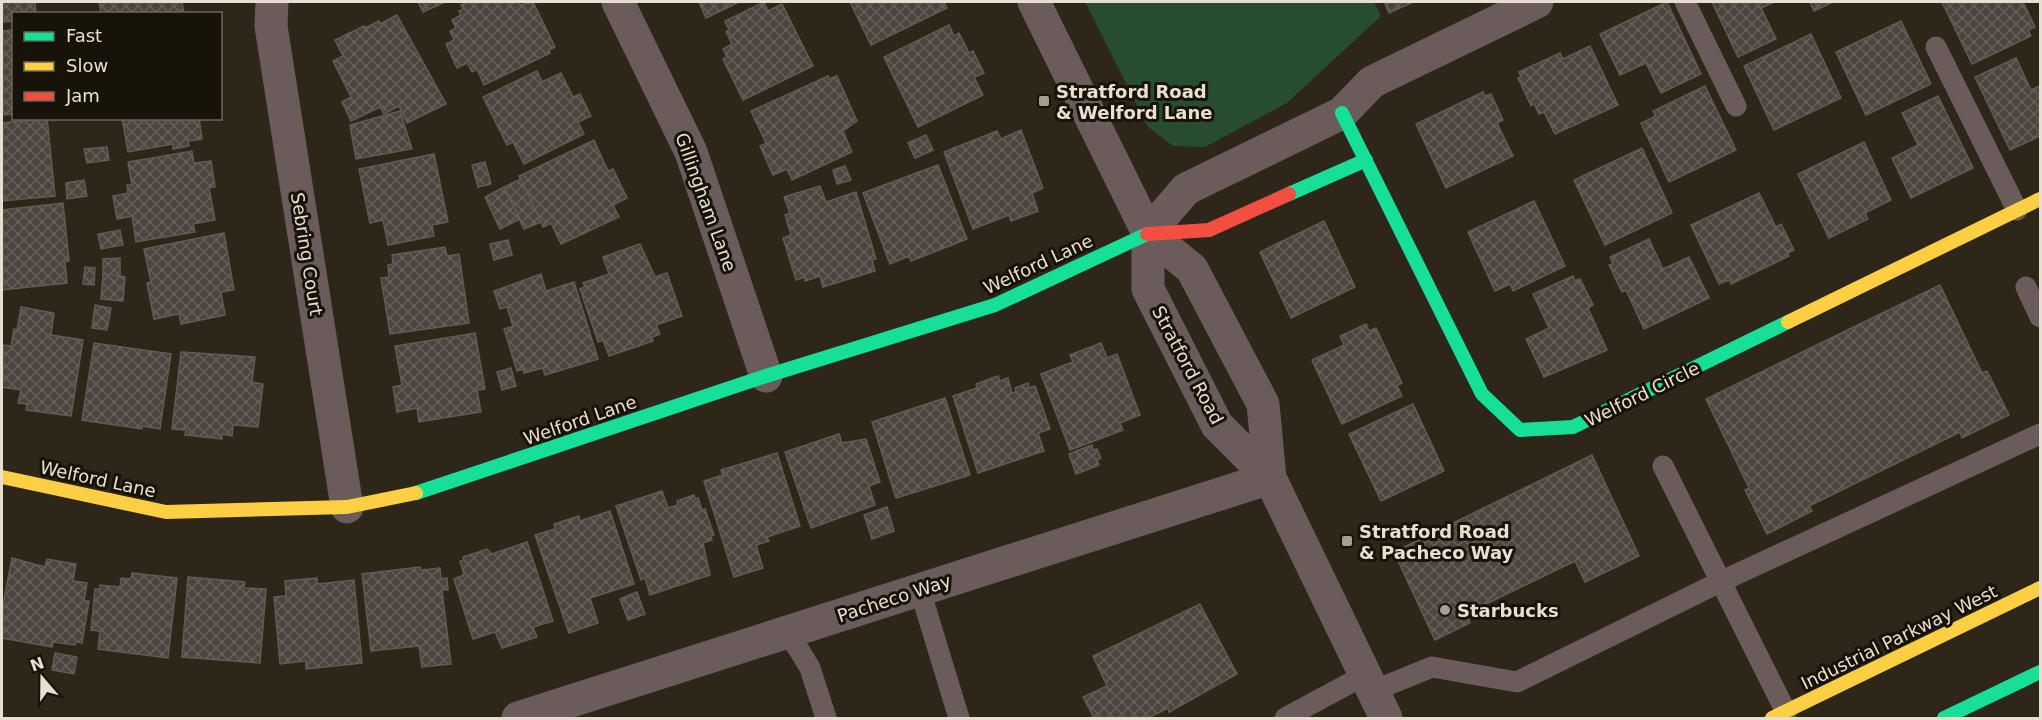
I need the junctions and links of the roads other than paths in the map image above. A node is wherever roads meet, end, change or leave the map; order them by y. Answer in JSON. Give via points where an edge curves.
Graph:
{"nodes":[{"id":1,"x":272,"y":2,"type":"edge"},
{"id":2,"x":618,"y":2,"type":"edge"},
{"id":3,"x":1034,"y":2,"type":"edge"},
{"id":4,"x":1537,"y":2,"type":"edge"},
{"id":5,"x":1685,"y":2,"type":"edge"},
{"id":6,"x":1936,"y":47,"type":"dead end"},
{"id":7,"x":1736,"y":106,"type":"dead end"},
{"id":8,"x":1342,"y":112,"type":"junction"},
{"id":9,"x":1366,"y":160,"type":"junction"},
{"id":10,"x":2040,"y":199,"type":"edge"},
{"id":11,"x":2017,"y":210,"type":"junction"},
{"id":12,"x":1148,"y":233,"type":"junction"},
{"id":13,"x":2026,"y":286,"type":"dead end"},
{"id":14,"x":2040,"y":317,"type":"edge"},
{"id":15,"x":766,"y":376,"type":"junction"},
{"id":16,"x":2040,"y":434,"type":"edge"},
{"id":17,"x":1663,"y":466,"type":"dead end"},
{"id":18,"x":2,"y":477,"type":"edge"},
{"id":19,"x":1270,"y":478,"type":"junction"},
{"id":20,"x":347,"y":507,"type":"junction"},
{"id":21,"x":1722,"y":581,"type":"junction"},
{"id":22,"x":2040,"y":588,"type":"edge"},
{"id":23,"x":920,"y":590,"type":"junction"},
{"id":24,"x":788,"y":632,"type":"junction"},
{"id":25,"x":2040,"y":672,"type":"edge"},
{"id":26,"x":1375,"y":695,"type":"edge"},
{"id":27,"x":1779,"y":715,"type":"edge"},
{"id":28,"x":518,"y":718,"type":"edge"},
{"id":29,"x":826,"y":718,"type":"edge"},
{"id":30,"x":959,"y":718,"type":"edge"},
{"id":31,"x":1285,"y":718,"type":"edge"},
{"id":32,"x":1944,"y":718,"type":"edge"}],
"edges":[{"from":1,"to":20,"type":"street","name":"Sebring Court","via":[[271,26]]},
{"from":2,"to":15,"type":"street","name":"Gillingham Lane","via":[[691,152]]},
{"from":3,"to":12,"type":"street","name":"Stratford Road"},
{"from":4,"to":8,"type":"street","via":[[1372,82]]},
{"from":5,"to":7,"type":"lane"},
{"from":6,"to":11,"type":"lane"},
{"from":8,"to":9,"type":"street","name":"Welford Circle"},
{"from":8,"to":12,"type":"street","via":[[1186,189]]},
{"from":9,"to":11,"type":"street","name":"Welford Circle","via":[[1482,394],[1520,430],[1573,427]]},
{"from":9,"to":12,"type":"street","via":[[1209,230]]},
{"from":10,"to":11,"type":"street","name":"Welford Circle"},
{"from":12,"to":15,"type":"street","name":"Welford Lane","via":[[995,305]]},
{"from":12,"to":19,"type":"street","name":"Stratford Road","via":[[1148,290],[1217,425]]},
{"from":12,"to":19,"type":"street","name":"Stratford Road","via":[[1192,269],[1263,404]]},
{"from":13,"to":14,"type":"lane"},
{"from":15,"to":20,"type":"street","name":"Welford Lane","via":[[427,491]]},
{"from":16,"to":21,"type":"lane"},
{"from":17,"to":21,"type":"lane"},
{"from":18,"to":20,"type":"street","name":"Welford Lane","via":[[166,512]]},
{"from":19,"to":23,"type":"street","name":"Pacheco Way"},
{"from":19,"to":26,"type":"street","name":"Stratford Road"},
{"from":21,"to":26,"type":"lane","via":[[1517,682],[1432,667]]},
{"from":21,"to":27,"type":"lane"},
{"from":22,"to":27,"type":"street","name":"Industrial Parkway West"},
{"from":23,"to":24,"type":"street","name":"Pacheco Way"},
{"from":23,"to":30,"type":"lane"},
{"from":24,"to":28,"type":"street","name":"Pacheco Way"},
{"from":24,"to":29,"type":"lane","via":[[810,668]]},
{"from":25,"to":32,"type":"street"},
{"from":26,"to":31,"type":"lane"}]}
